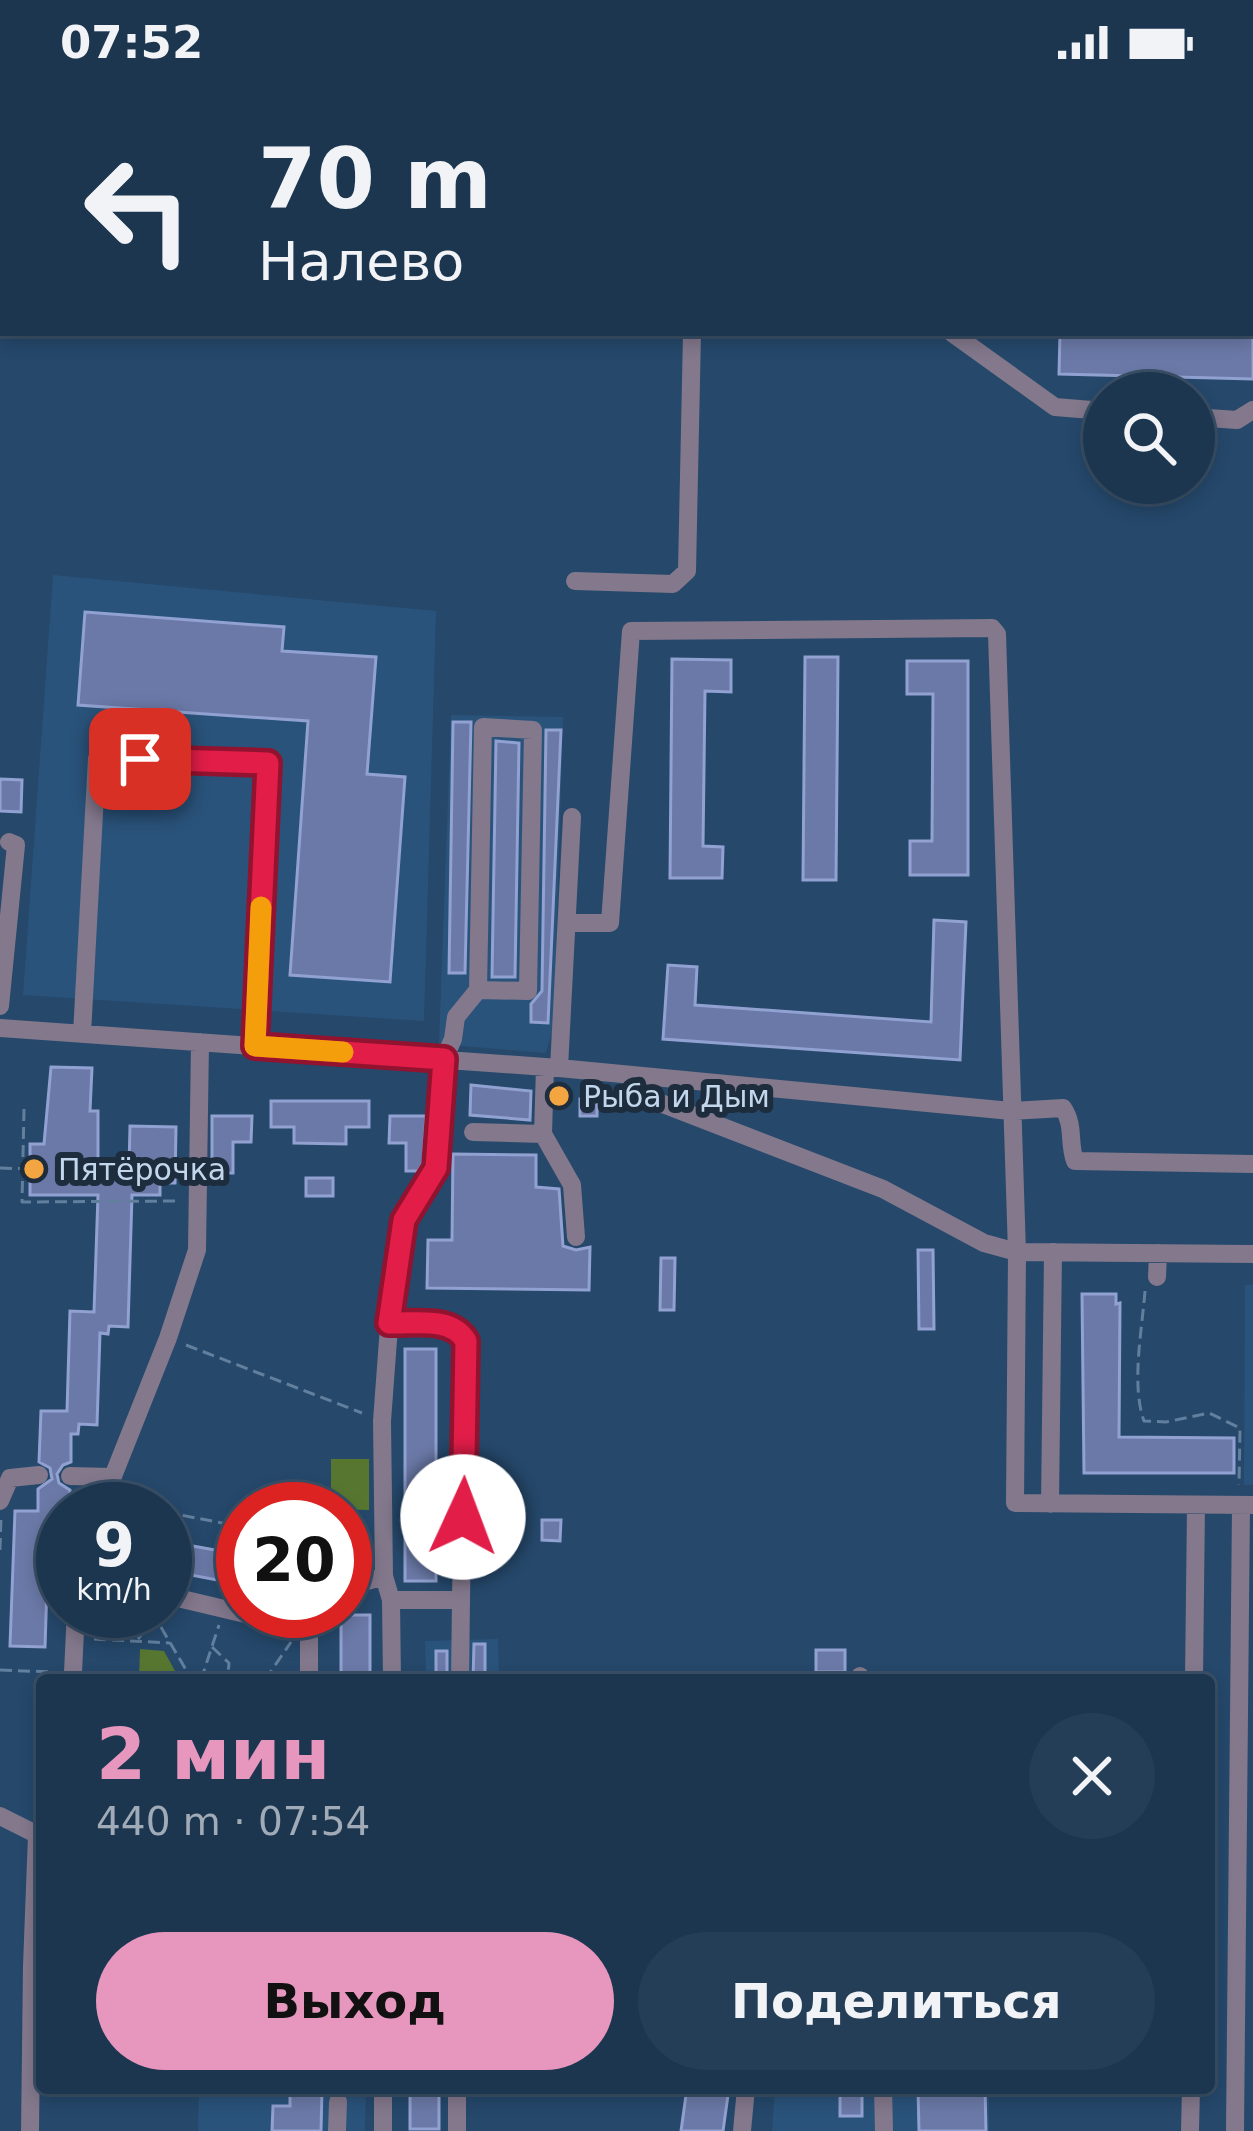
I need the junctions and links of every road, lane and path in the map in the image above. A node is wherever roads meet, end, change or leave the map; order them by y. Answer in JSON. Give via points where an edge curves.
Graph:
{"nodes":[{"id":1,"x":692,"y":336,"type":"edge"},
{"id":2,"x":956,"y":336,"type":"edge"},
{"id":3,"x":1083,"y":409,"type":"edge"},
{"id":4,"x":1253,"y":410,"type":"edge"},
{"id":5,"x":1215,"y":418,"type":"edge"},
{"id":6,"x":575,"y":581,"type":"dead end"},
{"id":7,"x":572,"y":818,"type":"dead end"},
{"id":8,"x":8,"y":842,"type":"dead end"},
{"id":9,"x":569,"y":923,"type":"junction"},
{"id":10,"x":3,"y":950,"type":"edge"},
{"id":11,"x":478,"y":990,"type":"junction"},
{"id":12,"x":0,"y":1006,"type":"edge"},
{"id":13,"x":0,"y":1028,"type":"edge"},
{"id":14,"x":82,"y":1034,"type":"junction"},
{"id":15,"x":200,"y":1042,"type":"junction"},
{"id":16,"x":255,"y":1046,"type":"junction"},
{"id":17,"x":444,"y":1059,"type":"junction"},
{"id":18,"x":552,"y":1067,"type":"junction"},
{"id":19,"x":646,"y":1097,"type":"dead end"},
{"id":20,"x":24,"y":1109,"type":"dead end"},
{"id":21,"x":1011,"y":1111,"type":"junction"},
{"id":22,"x":473,"y":1132,"type":"dead end"},
{"id":23,"x":543,"y":1135,"type":"junction"},
{"id":24,"x":1253,"y":1164,"type":"edge"},
{"id":25,"x":0,"y":1168,"type":"edge"},
{"id":26,"x":23,"y":1169,"type":"junction"},
{"id":27,"x":30,"y":1169,"type":"dead end"},
{"id":28,"x":89,"y":1190,"type":"dead end"},
{"id":29,"x":89,"y":1199,"type":"junction"},
{"id":30,"x":199,"y":1202,"type":"junction"},
{"id":31,"x":576,"y":1237,"type":"dead end"},
{"id":32,"x":1017,"y":1252,"type":"junction"},
{"id":33,"x":1053,"y":1252,"type":"junction"},
{"id":34,"x":1152,"y":1253,"type":"junction"},
{"id":35,"x":1253,"y":1254,"type":"edge"},
{"id":36,"x":1157,"y":1277,"type":"dead end"},
{"id":37,"x":389,"y":1323,"type":"junction"},
{"id":38,"x":168,"y":1338,"type":"junction"},
{"id":39,"x":382,"y":1421,"type":"junction"},
{"id":40,"x":39,"y":1475,"type":"dead end"},
{"id":41,"x":70,"y":1476,"type":"dead end"},
{"id":42,"x":111,"y":1478,"type":"junction"},
{"id":43,"x":110,"y":1482,"type":"edge"},
{"id":44,"x":0,"y":1501,"type":"edge"},
{"id":45,"x":1050,"y":1504,"type":"junction"},
{"id":46,"x":1196,"y":1505,"type":"junction"},
{"id":47,"x":1244,"y":1505,"type":"edge"},
{"id":48,"x":0,"y":1550,"type":"edge"},
{"id":49,"x":384,"y":1576,"type":"junction"},
{"id":50,"x":372,"y":1579,"type":"edge"},
{"id":51,"x":391,"y":1600,"type":"junction"},
{"id":52,"x":460,"y":1600,"type":"junction"},
{"id":53,"x":216,"y":1635,"type":"edge"},
{"id":54,"x":75,"y":1638,"type":"joint"},
{"id":55,"x":138,"y":1638,"type":"edge"},
{"id":56,"x":168,"y":1638,"type":"edge"},
{"id":57,"x":294,"y":1638,"type":"edge"},
{"id":58,"x":309,"y":1638,"type":"edge"},
{"id":59,"x":136,"y":1641,"type":"junction"},
{"id":60,"x":170,"y":1643,"type":"junction"},
{"id":61,"x":212,"y":1645,"type":"junction"},
{"id":62,"x":0,"y":1670,"type":"edge"},
{"id":63,"x":41,"y":1671,"type":"junction"},
{"id":64,"x":73,"y":1672,"type":"joint"},
{"id":65,"x":41,"y":1674,"type":"edge"},
{"id":66,"x":188,"y":1674,"type":"edge"},
{"id":67,"x":203,"y":1674,"type":"edge"},
{"id":68,"x":228,"y":1674,"type":"dead end"},
{"id":69,"x":269,"y":1674,"type":"edge"},
{"id":70,"x":309,"y":1674,"type":"edge"},
{"id":71,"x":392,"y":1674,"type":"edge"},
{"id":72,"x":460,"y":1674,"type":"edge"},
{"id":73,"x":1194,"y":1674,"type":"edge"},
{"id":74,"x":0,"y":1816,"type":"edge"},
{"id":75,"x":36,"y":1834,"type":"edge"},
{"id":76,"x":36,"y":1994,"type":"edge"},
{"id":77,"x":383,"y":2094,"type":"edge"},
{"id":78,"x":457,"y":2094,"type":"edge"},
{"id":79,"x":745,"y":2094,"type":"edge"},
{"id":80,"x":883,"y":2094,"type":"edge"},
{"id":81,"x":1191,"y":2094,"type":"edge"},
{"id":82,"x":338,"y":2102,"type":"dead end"},
{"id":83,"x":30,"y":2131,"type":"edge"},
{"id":84,"x":337,"y":2131,"type":"edge"},
{"id":85,"x":383,"y":2131,"type":"edge"},
{"id":86,"x":457,"y":2131,"type":"edge"},
{"id":87,"x":742,"y":2131,"type":"edge"},
{"id":88,"x":884,"y":2131,"type":"edge"},
{"id":89,"x":1190,"y":2131,"type":"edge"},
{"id":90,"x":1235,"y":2131,"type":"edge"}],
"edges":[{"from":1,"to":6,"type":"street","via":[[687,571],[673,584]]},
{"from":2,"to":3,"type":"street","via":[[1055,407]]},
{"from":4,"to":5,"type":"street","via":[[1237,420]]},
{"from":7,"to":9,"type":"street"},
{"from":8,"to":10,"type":"street","via":[[16,845]]},
{"from":9,"to":18,"type":"street"},
{"from":9,"to":21,"type":"street","via":[[610,923],[631,631],[992,628]]},
{"from":10,"to":12,"type":"street"},
{"from":11,"to":11,"type":"street","via":[[528,991],[533,730],[483,727]]},
{"from":11,"to":17,"type":"street","via":[[456,1017]]},
{"from":13,"to":14,"type":"street"},
{"from":14,"to":15,"type":"street"},
{"from":14,"to":16,"type":"street","via":[[97,758],[268,763]]},
{"from":15,"to":16,"type":"street"},
{"from":15,"to":30,"type":"street"},
{"from":16,"to":17,"type":"street"},
{"from":17,"to":18,"type":"street"},
{"from":17,"to":37,"type":"street","via":[[436,1168],[404,1220]]},
{"from":18,"to":21,"type":"street"},
{"from":18,"to":23,"type":"street"},
{"from":19,"to":32,"type":"street","via":[[883,1189]]},
{"from":20,"to":26,"type":"path"},
{"from":21,"to":24,"type":"street","via":[[1063,1108],[1075,1161]]},
{"from":21,"to":32,"type":"street"},
{"from":22,"to":23,"type":"street"},
{"from":23,"to":31,"type":"street","via":[[572,1185]]},
{"from":25,"to":26,"type":"path"},
{"from":26,"to":27,"type":"path"},
{"from":26,"to":29,"type":"path","via":[[22,1202]]},
{"from":28,"to":29,"type":"path"},
{"from":29,"to":30,"type":"path"},
{"from":30,"to":38,"type":"street","via":[[197,1250]]},
{"from":32,"to":33,"type":"street"},
{"from":32,"to":45,"type":"street","via":[[1015,1503]]},
{"from":33,"to":34,"type":"street"},
{"from":33,"to":45,"type":"street"},
{"from":34,"to":35,"type":"street"},
{"from":34,"to":36,"type":"street"},
{"from":34,"to":47,"type":"path","via":[[1136,1399],[1144,1421],[1209,1413],[1240,1429]]},
{"from":37,"to":39,"type":"street"},
{"from":37,"to":52,"type":"street","via":[[448,1324],[466,1341]]},
{"from":38,"to":39,"type":"path"},
{"from":38,"to":42,"type":"street"},
{"from":39,"to":49,"type":"street"},
{"from":40,"to":44,"type":"street","via":[[10,1478]]},
{"from":41,"to":42,"type":"street"},
{"from":42,"to":43,"type":"street"},
{"from":44,"to":48,"type":"path"},
{"from":45,"to":46,"type":"street"},
{"from":46,"to":47,"type":"street"},
{"from":46,"to":73,"type":"street"},
{"from":47,"to":90,"type":"street"},
{"from":49,"to":50,"type":"street"},
{"from":49,"to":51,"type":"street"},
{"from":51,"to":52,"type":"street"},
{"from":51,"to":71,"type":"street"},
{"from":52,"to":72,"type":"street"},
{"from":53,"to":61,"type":"path"},
{"from":54,"to":59,"type":"path"},
{"from":54,"to":64,"type":"street"},
{"from":55,"to":59,"type":"path"},
{"from":56,"to":60,"type":"path"},
{"from":57,"to":69,"type":"path"},
{"from":58,"to":70,"type":"street"},
{"from":59,"to":60,"type":"path"},
{"from":60,"to":66,"type":"path"},
{"from":61,"to":67,"type":"path"},
{"from":61,"to":68,"type":"path","via":[[229,1663]]},
{"from":62,"to":63,"type":"path"},
{"from":63,"to":64,"type":"path"},
{"from":63,"to":65,"type":"path"},
{"from":74,"to":75,"type":"street"},
{"from":76,"to":83,"type":"street"},
{"from":77,"to":85,"type":"street"},
{"from":78,"to":86,"type":"street"},
{"from":79,"to":87,"type":"street"},
{"from":80,"to":88,"type":"street"},
{"from":81,"to":89,"type":"street"},
{"from":82,"to":84,"type":"street"}]}
